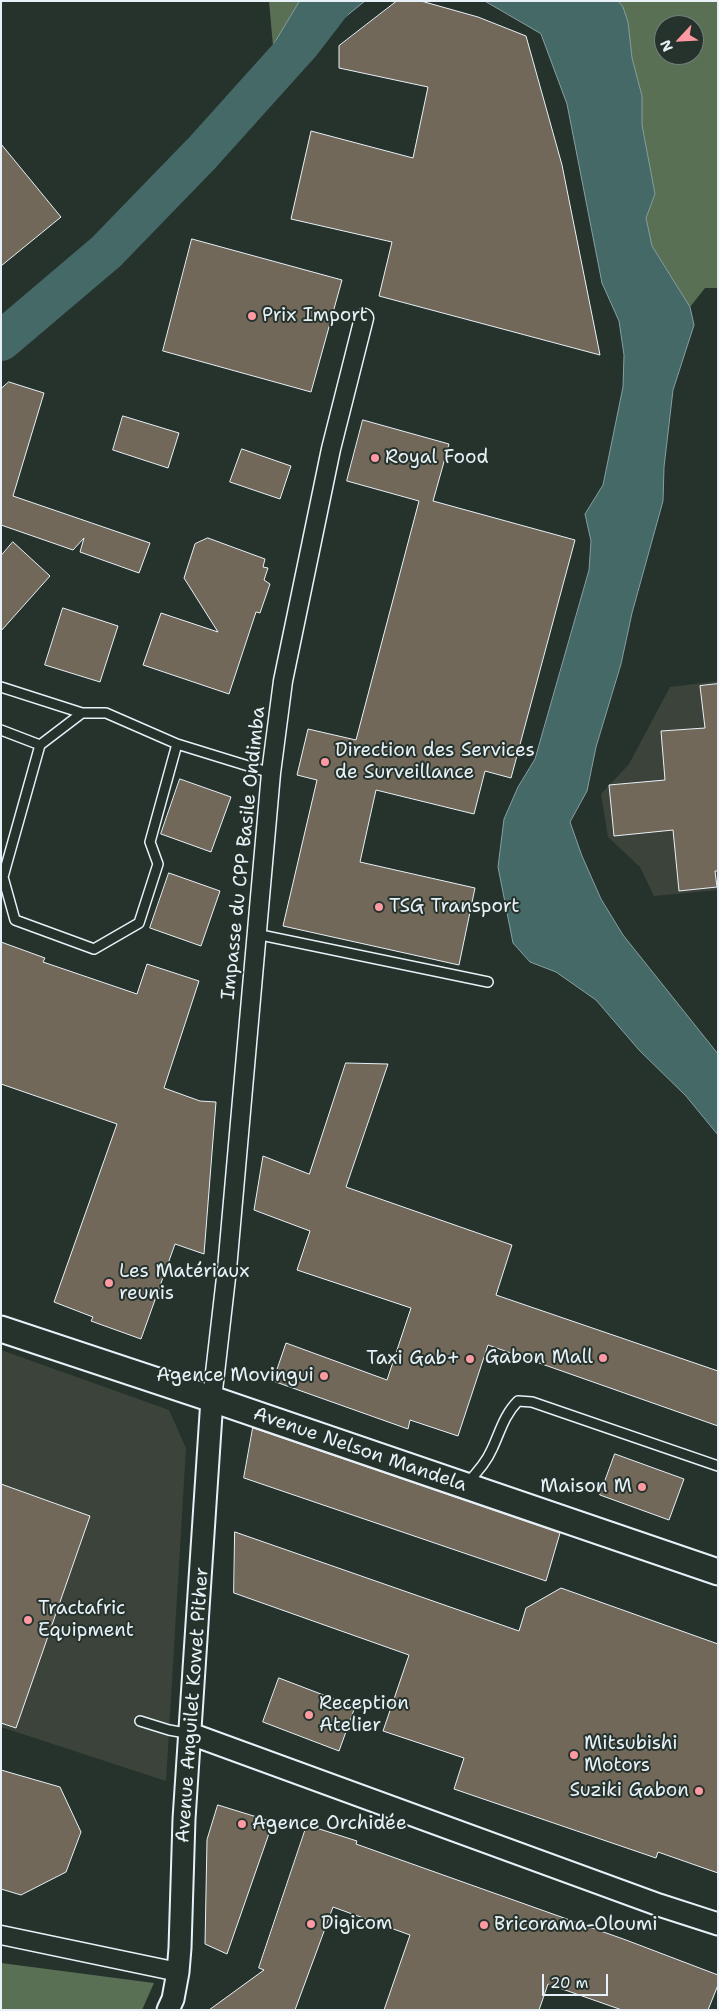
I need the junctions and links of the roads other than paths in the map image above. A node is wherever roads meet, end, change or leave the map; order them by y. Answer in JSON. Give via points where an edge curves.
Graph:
{"nodes":[{"id":1,"x":364,"y":318,"type":"dead end"},
{"id":2,"x":1,"y":686,"type":"edge"},
{"id":3,"x":82,"y":712,"type":"junction"},
{"id":4,"x":1,"y":730,"type":"edge"},
{"id":5,"x":40,"y":744,"type":"junction"},
{"id":6,"x":177,"y":744,"type":"junction"},
{"id":7,"x":271,"y":773,"type":"junction"},
{"id":8,"x":256,"y":934,"type":"junction"},
{"id":9,"x":488,"y":982,"type":"dead end"},
{"id":10,"x":1,"y":1329,"type":"edge"},
{"id":11,"x":212,"y":1399,"type":"junction"},
{"id":12,"x":718,"y":1466,"type":"edge"},
{"id":13,"x":464,"y":1486,"type":"junction"},
{"id":14,"x":718,"y":1572,"type":"edge"},
{"id":15,"x":140,"y":1721,"type":"dead end"},
{"id":16,"x":191,"y":1734,"type":"junction"},
{"id":17,"x":718,"y":1924,"type":"edge"},
{"id":18,"x":1,"y":1935,"type":"edge"},
{"id":19,"x":178,"y":1972,"type":"junction"},
{"id":20,"x":168,"y":2010,"type":"edge"}],
"edges":[{"from":1,"to":7,"type":"street","name":"Impasse du CPP Basile Ondimba","via":[[309,550],[283,681]]},
{"from":2,"to":3,"type":"lane"},
{"from":3,"to":5,"type":"lane"},
{"from":3,"to":6,"type":"lane","via":[[106,713]]},
{"from":4,"to":5,"type":"lane"},
{"from":5,"to":6,"type":"lane","via":[[3,877],[15,920],[94,949],[139,923],[158,864],[150,842]]},
{"from":6,"to":7,"type":"lane"},
{"from":7,"to":8,"type":"street","name":"Impasse du CPP Basile Ondimba"},
{"from":8,"to":9,"type":"lane"},
{"from":8,"to":11,"type":"street","name":"Impasse du CPP Basile Ondimba","via":[[227,1268]]},
{"from":10,"to":11,"type":"main road","name":"Avenue Nelson Mandela"},
{"from":11,"to":13,"type":"main road","name":"Avenue Nelson Mandela"},
{"from":11,"to":16,"type":"street","name":"Avenue Anguilet Kowet Pither"},
{"from":12,"to":13,"type":"lane","via":[[532,1402],[518,1401],[508,1411],[492,1451],[480,1470]]},
{"from":13,"to":14,"type":"main road","name":"Avenue Nelson Mandela"},
{"from":15,"to":16,"type":"lane"},
{"from":16,"to":17,"type":"street"},
{"from":16,"to":19,"type":"street","name":"Avenue Anguilet Kowet Pither"},
{"from":18,"to":19,"type":"street"},
{"from":19,"to":20,"type":"street","name":"Avenue Anguilet Kowet Pither"}]}
